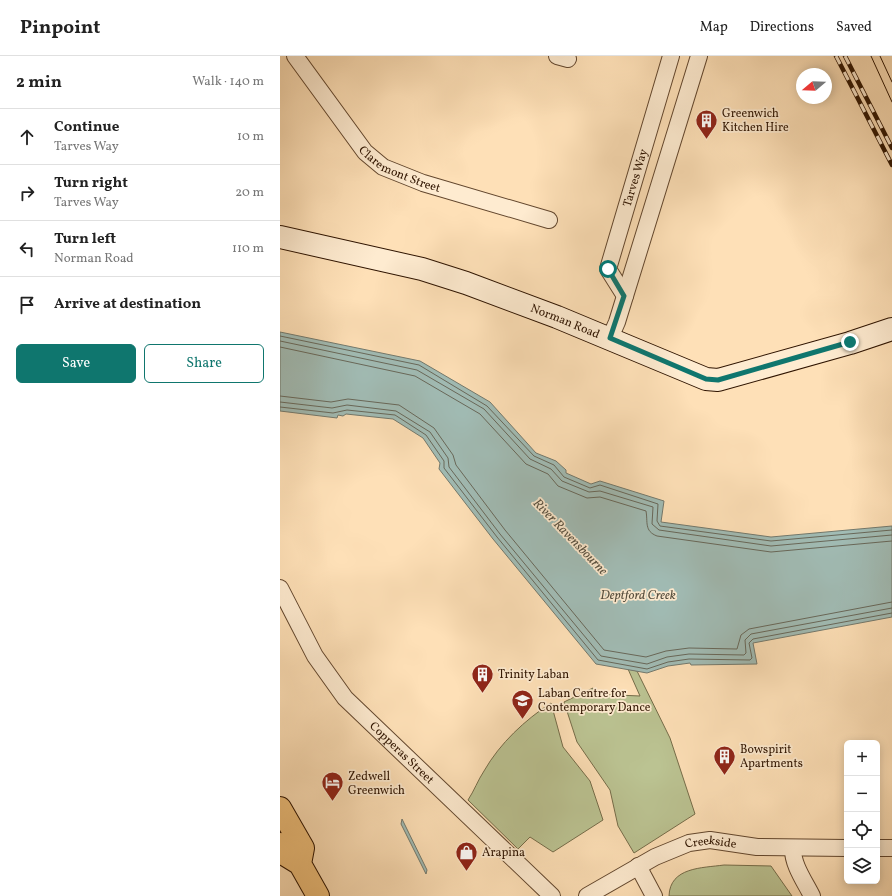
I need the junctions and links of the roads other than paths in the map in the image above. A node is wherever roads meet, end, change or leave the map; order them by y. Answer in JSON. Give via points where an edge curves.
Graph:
{"nodes":[{"id":1,"x":295,"y":56,"type":"edge"},
{"id":2,"x":671,"y":56,"type":"edge"},
{"id":3,"x":699,"y":56,"type":"edge"},
{"id":4,"x":549,"y":220,"type":"dead end"},
{"id":5,"x":280,"y":238,"type":"edge"},
{"id":6,"x":624,"y":296,"type":"junction"},
{"id":7,"x":892,"y":329,"type":"edge"},
{"id":8,"x":610,"y":338,"type":"junction"},
{"id":9,"x":280,"y":588,"type":"edge"},
{"id":10,"x":280,"y":808,"type":"edge"},
{"id":11,"x":280,"y":844,"type":"edge"},
{"id":12,"x":793,"y":848,"type":"junction"},
{"id":13,"x":844,"y":848,"type":"edge"},
{"id":14,"x":880,"y":848,"type":"edge"},
{"id":15,"x":892,"y":848,"type":"edge"},
{"id":16,"x":300,"y":864,"type":"junction"},
{"id":17,"x":638,"y":866,"type":"junction"},
{"id":18,"x":318,"y":896,"type":"edge"},
{"id":19,"x":552,"y":896,"type":"edge"},
{"id":20,"x":587,"y":896,"type":"edge"},
{"id":21,"x":654,"y":896,"type":"edge"},
{"id":22,"x":812,"y":896,"type":"edge"}],
"edges":[{"from":1,"to":4,"type":"street","name":"Claremont Street","via":[[366,152],[383,166],[422,183]]},
{"from":2,"to":6,"type":"street","name":"Tarves Way","via":[[608,269]]},
{"from":3,"to":6,"type":"street","name":"Tarves Way"},
{"from":5,"to":8,"type":"main road","name":"Norman Road","via":[[422,269],[466,283]]},
{"from":6,"to":8,"type":"street","name":"Tarves Way"},
{"from":7,"to":8,"type":"main road","name":"Norman Road","via":[[718,380],[688,373]]},
{"from":9,"to":19,"type":"street","name":"Copperas Street","via":[[315,656],[344,698]]},
{"from":10,"to":16,"type":"main road","via":[[303,848]]},
{"from":11,"to":16,"type":"main road","via":[[287,856]]},
{"from":12,"to":13,"type":"street","name":"Creekside"},
{"from":12,"to":17,"type":"street","name":"Creekside","via":[[743,846],[710,840],[689,843]]},
{"from":12,"to":22,"type":"street","via":[[792,855]]},
{"from":14,"to":15,"type":"street"},
{"from":16,"to":18,"type":"main road"},
{"from":17,"to":20,"type":"street","name":"Creekside"},
{"from":17,"to":21,"type":"street"}]}
